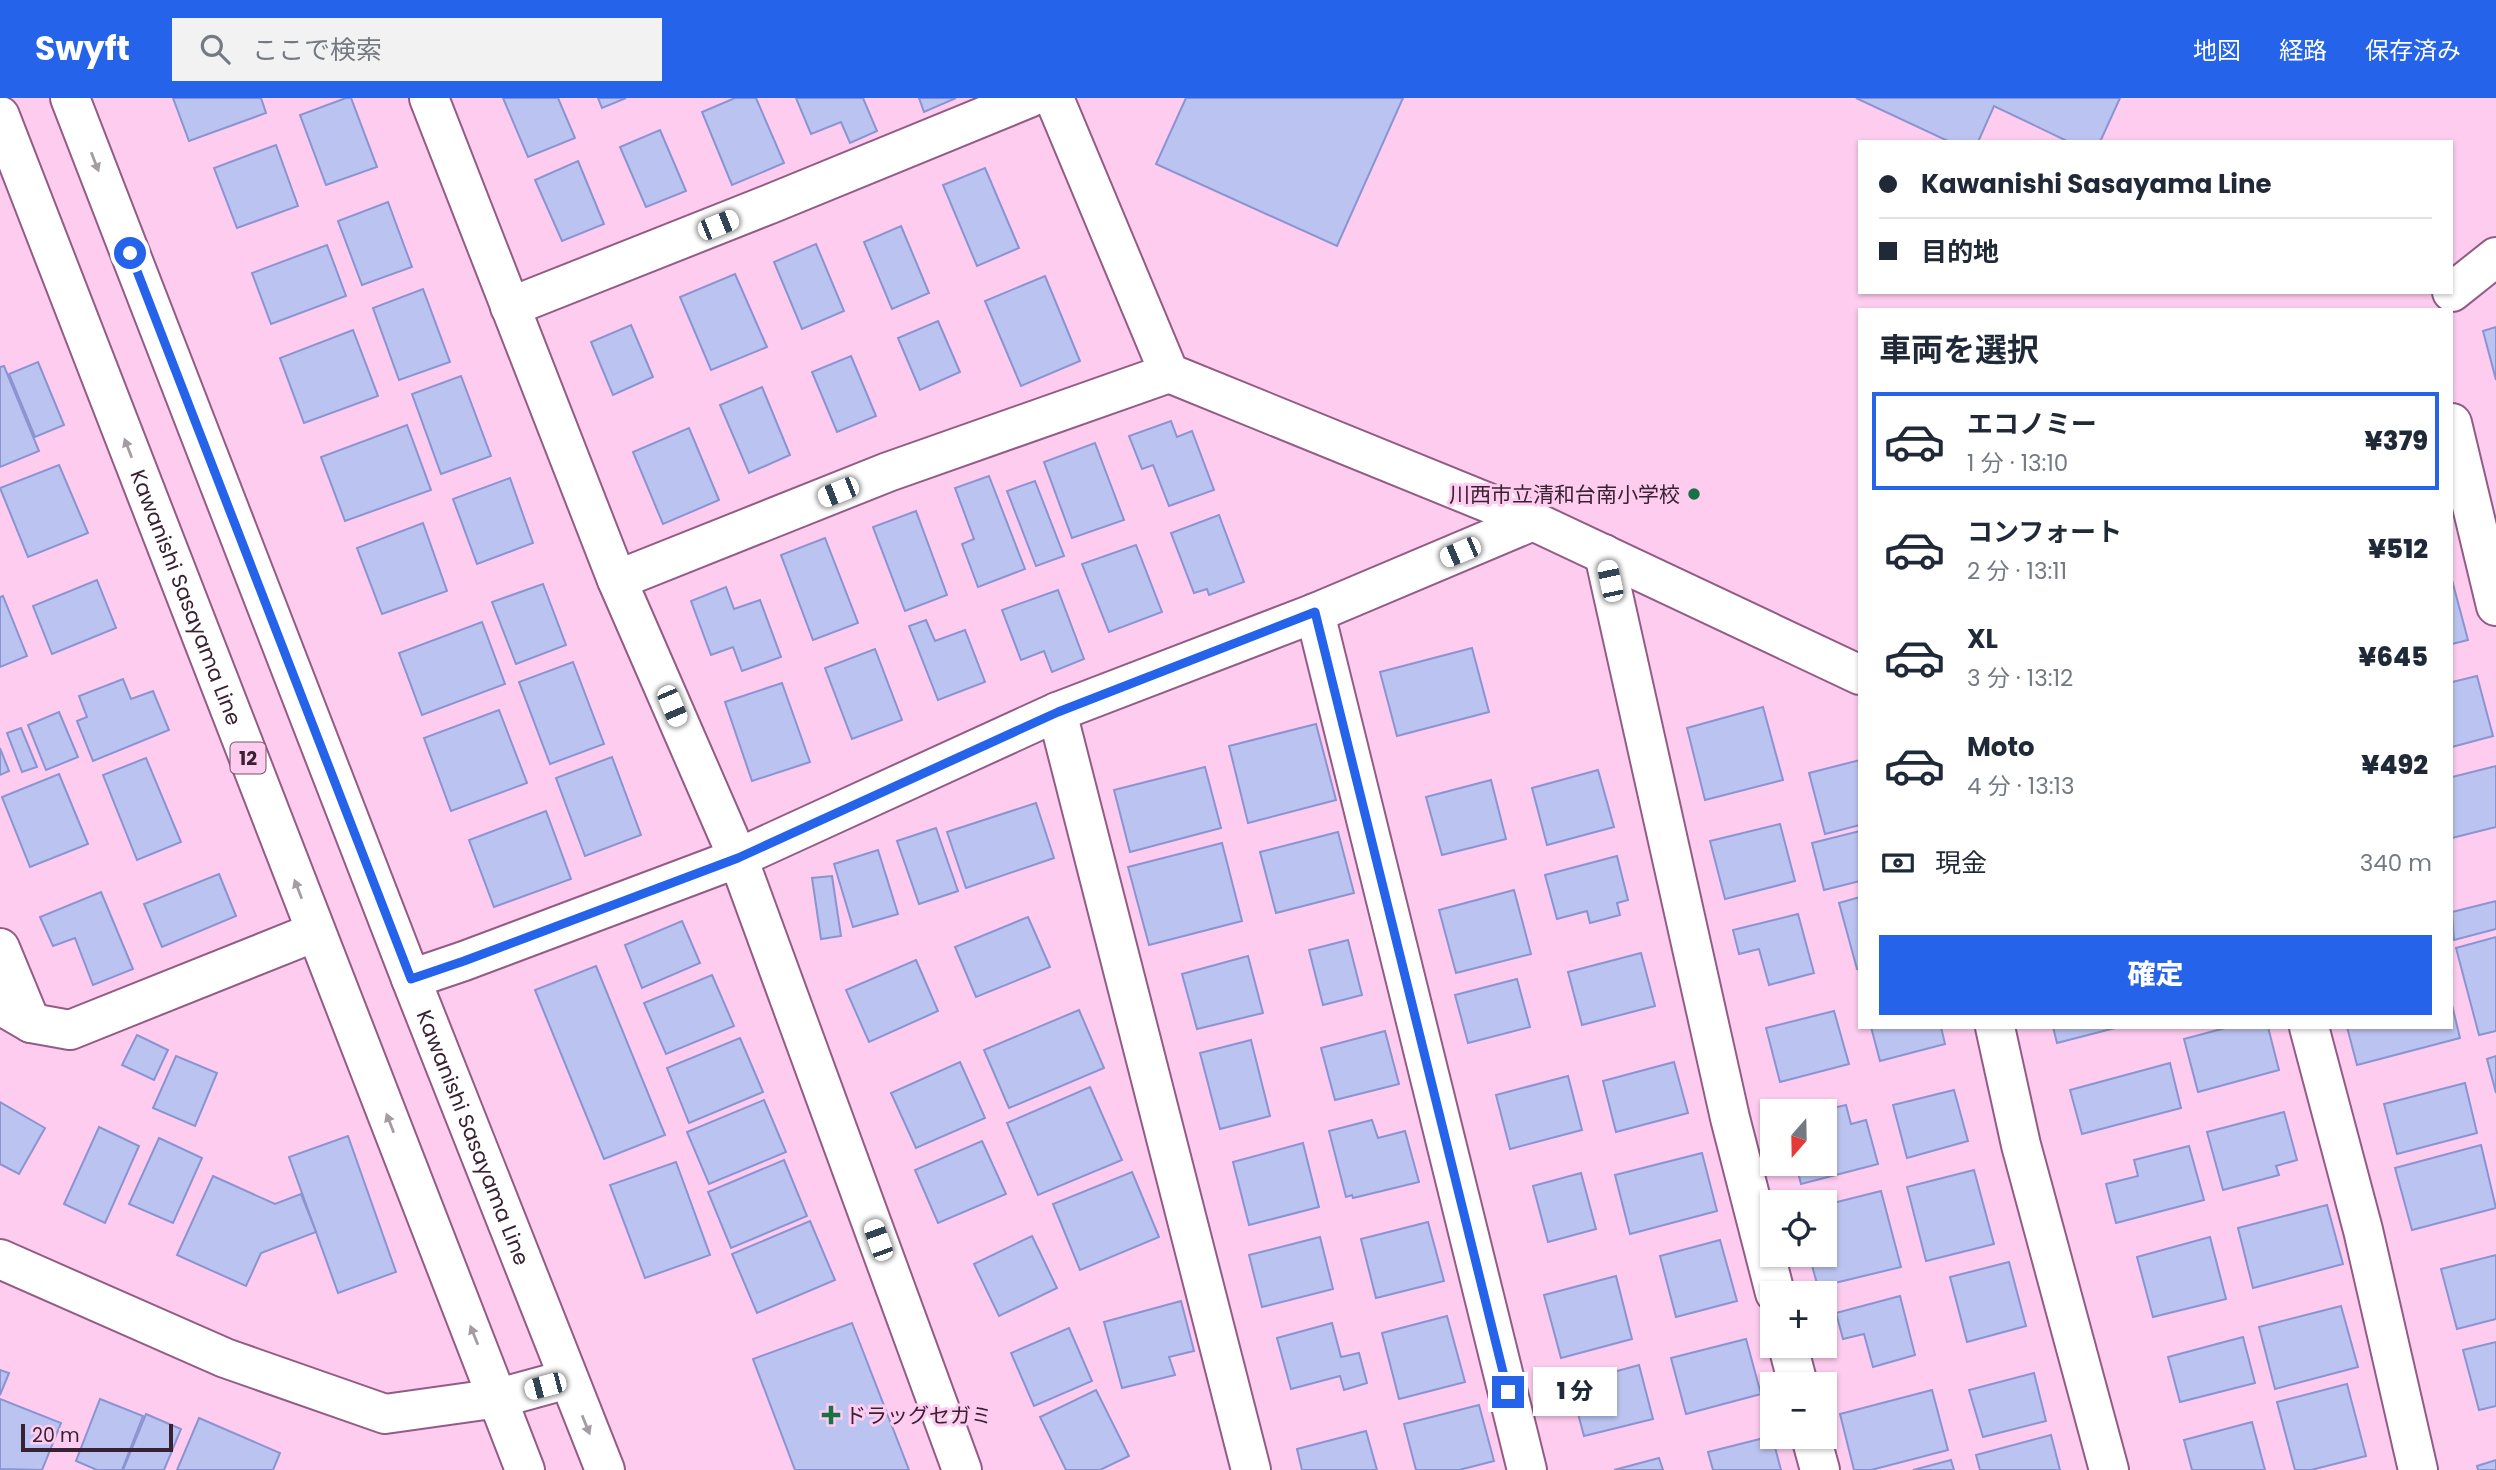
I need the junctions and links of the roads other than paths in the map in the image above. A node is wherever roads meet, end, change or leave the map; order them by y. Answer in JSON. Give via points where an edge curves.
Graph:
{"nodes":[{"id":1,"x":70,"y":98,"type":"edge"},
{"id":2,"x":429,"y":98,"type":"edge"},
{"id":3,"x":1029,"y":98,"type":"edge"},
{"id":4,"x":1054,"y":98,"type":"edge"},
{"id":5,"x":0,"y":116,"type":"edge"},
{"id":6,"x":2496,"y":257,"type":"edge"},
{"id":7,"x":2453,"y":290,"type":"edge"},
{"id":8,"x":2449,"y":294,"type":"edge"},
{"id":9,"x":510,"y":307,"type":"junction"},
{"id":10,"x":2431,"y":308,"type":"edge"},
{"id":11,"x":1169,"y":373,"type":"junction"},
{"id":12,"x":2453,"y":427,"type":"edge"},
{"id":13,"x":1533,"y":521,"type":"junction"},
{"id":14,"x":1604,"y":554,"type":"junction"},
{"id":15,"x":617,"y":580,"type":"junction"},
{"id":16,"x":2496,"y":606,"type":"edge"},
{"id":17,"x":1315,"y":612,"type":"junction"},
{"id":18,"x":1858,"y":674,"type":"edge"},
{"id":19,"x":1058,"y":712,"type":"junction"},
{"id":20,"x":738,"y":858,"type":"junction"},
{"id":21,"x":315,"y":932,"type":"junction"},
{"id":22,"x":0,"y":948,"type":"edge"},
{"id":23,"x":411,"y":979,"type":"junction"},
{"id":24,"x":15,"y":1014,"type":"edge"},
{"id":25,"x":1995,"y":1029,"type":"edge"},
{"id":26,"x":2310,"y":1029,"type":"edge"},
{"id":27,"x":0,"y":1259,"type":"edge"},
{"id":28,"x":1772,"y":1281,"type":"edge"},
{"id":29,"x":568,"y":1380,"type":"junction"},
{"id":30,"x":499,"y":1398,"type":"junction"},
{"id":31,"x":1814,"y":1449,"type":"edge"},
{"id":32,"x":525,"y":1470,"type":"edge"},
{"id":33,"x":605,"y":1470,"type":"edge"},
{"id":34,"x":962,"y":1470,"type":"edge"},
{"id":35,"x":1251,"y":1470,"type":"edge"},
{"id":36,"x":1527,"y":1470,"type":"edge"},
{"id":37,"x":1820,"y":1470,"type":"edge"},
{"id":38,"x":2109,"y":1470,"type":"edge"},
{"id":39,"x":2418,"y":1470,"type":"edge"}],
"edges":[{"from":1,"to":23,"type":"street","name":"Kawanishi Sasayama Line","one_way":true},
{"from":2,"to":9,"type":"street"},
{"from":3,"to":9,"type":"street"},
{"from":4,"to":11,"type":"street"},
{"from":21,"to":5,"type":"street","name":"Kawanishi Sasayama Line","number":"12","one_way":true},
{"from":6,"to":7,"type":"street"},
{"from":8,"to":10,"type":"street"},
{"from":9,"to":15,"type":"street"},
{"from":11,"to":13,"type":"street"},
{"from":11,"to":15,"type":"street","via":[[888,472]]},
{"from":12,"to":16,"type":"street"},
{"from":13,"to":14,"type":"street"},
{"from":13,"to":17,"type":"street"},
{"from":14,"to":18,"type":"street"},
{"from":14,"to":28,"type":"street","via":[[1730,1118]]},
{"from":15,"to":20,"type":"street"},
{"from":17,"to":19,"type":"street"},
{"from":17,"to":36,"type":"street"},
{"from":19,"to":20,"type":"street"},
{"from":19,"to":35,"type":"street"},
{"from":20,"to":23,"type":"street"},
{"from":20,"to":34,"type":"street"},
{"from":21,"to":24,"type":"street","via":[[70,1030]]},
{"from":30,"to":21,"type":"street","name":"Kawanishi Sasayama Line","number":"12","one_way":true},
{"from":22,"to":24,"type":"street"},
{"from":23,"to":29,"type":"street","name":"Kawanishi Sasayama Line"},
{"from":25,"to":38,"type":"street","via":[[2021,1145]]},
{"from":26,"to":39,"type":"street","via":[[2363,1230]]},
{"from":27,"to":30,"type":"street","via":[[225,1358],[385,1414]]},
{"from":29,"to":30,"type":"street"},
{"from":29,"to":33,"type":"street","name":"Kawanishi Sasayama Line","one_way":true},
{"from":30,"to":32,"type":"street","name":"Kawanishi Sasayama Line","number":"12"},
{"from":31,"to":37,"type":"street"}]}
